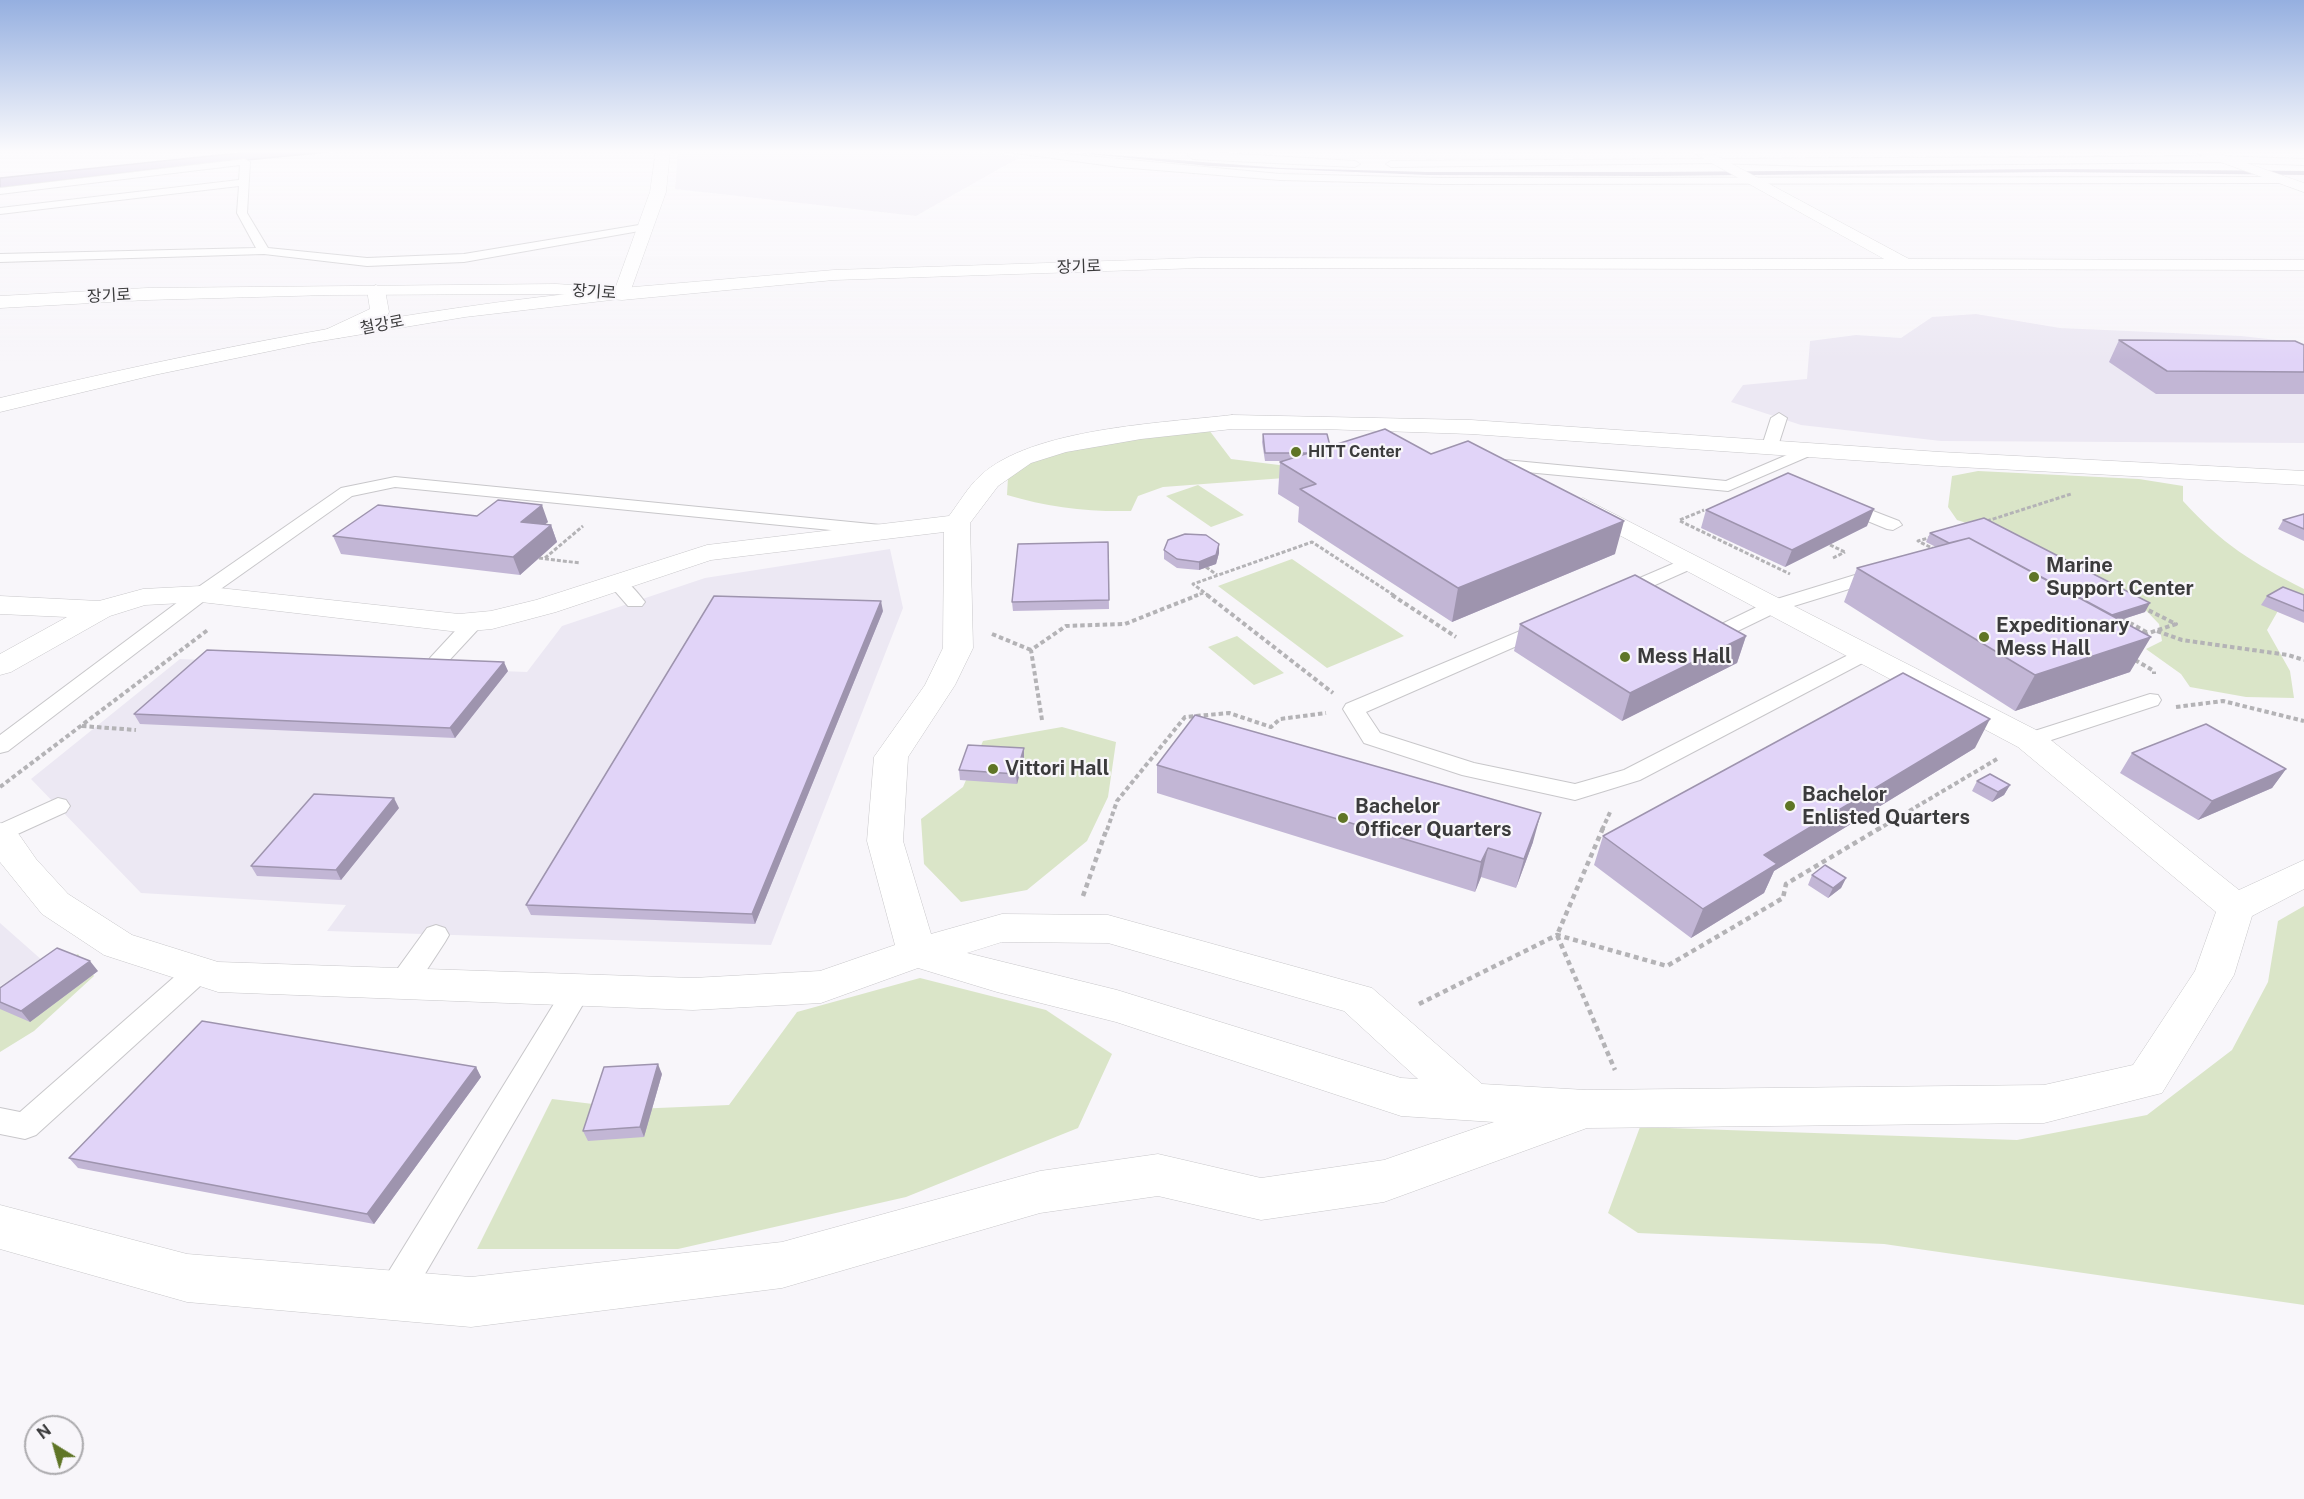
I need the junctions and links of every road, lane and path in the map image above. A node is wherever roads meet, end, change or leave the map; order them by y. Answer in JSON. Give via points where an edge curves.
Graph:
{"nodes":[{"id":1,"x":247,"y":221,"type":"edge"},
{"id":2,"x":647,"y":221,"type":"edge"},
{"id":3,"x":1826,"y":221,"type":"edge"},
{"id":4,"x":1835,"y":226,"type":"junction"},
{"id":5,"x":645,"y":227,"type":"junction"},
{"id":6,"x":264,"y":251,"type":"junction"},
{"id":7,"x":0,"y":258,"type":"edge"},
{"id":8,"x":1793,"y":263,"type":"junction"},
{"id":9,"x":1904,"y":263,"type":"junction"},
{"id":10,"x":1990,"y":263,"type":"junction"},
{"id":11,"x":2301,"y":265,"type":"edge"},
{"id":12,"x":376,"y":290,"type":"junction"},
{"id":13,"x":622,"y":294,"type":"junction"},
{"id":14,"x":0,"y":302,"type":"edge"},
{"id":15,"x":332,"y":334,"type":"junction"},
{"id":16,"x":0,"y":405,"type":"edge"},
{"id":17,"x":1779,"y":418,"type":"dead end"},
{"id":18,"x":1471,"y":427,"type":"junction"},
{"id":19,"x":1766,"y":460,"type":"junction"},
{"id":20,"x":1505,"y":465,"type":"junction"},
{"id":21,"x":2116,"y":468,"type":"junction"},
{"id":22,"x":2304,"y":478,"type":"edge"},
{"id":23,"x":1788,"y":481,"type":"edge"},
{"id":24,"x":1831,"y":499,"type":"edge"},
{"id":25,"x":610,"y":503,"type":"junction"},
{"id":26,"x":1894,"y":506,"type":"dead end"},
{"id":27,"x":1703,"y":510,"type":"dead end"},
{"id":28,"x":1874,"y":517,"type":"junction"},
{"id":29,"x":957,"y":523,"type":"junction"},
{"id":30,"x":1893,"y":525,"type":"dead end"},
{"id":31,"x":1991,"y":528,"type":"edge"},
{"id":32,"x":881,"y":530,"type":"junction"},
{"id":33,"x":1939,"y":535,"type":"edge"},
{"id":34,"x":1939,"y":552,"type":"edge"},
{"id":35,"x":545,"y":558,"type":"dead end"},
{"id":36,"x":1691,"y":562,"type":"junction"},
{"id":37,"x":1206,"y":567,"type":"edge"},
{"id":38,"x":1897,"y":568,"type":"edge"},
{"id":39,"x":1217,"y":575,"type":"junction"},
{"id":40,"x":1797,"y":577,"type":"dead end"},
{"id":41,"x":1204,"y":592,"type":"junction"},
{"id":42,"x":201,"y":594,"type":"junction"},
{"id":43,"x":1607,"y":599,"type":"edge"},
{"id":44,"x":2135,"y":603,"type":"edge"},
{"id":45,"x":0,"y":605,"type":"edge"},
{"id":46,"x":1774,"y":606,"type":"junction"},
{"id":47,"x":100,"y":610,"type":"junction"},
{"id":48,"x":1565,"y":617,"type":"edge"},
{"id":49,"x":2123,"y":619,"type":"edge"},
{"id":50,"x":475,"y":621,"type":"junction"},
{"id":51,"x":208,"y":629,"type":"dead end"},
{"id":52,"x":2157,"y":631,"type":"junction"},
{"id":53,"x":2149,"y":633,"type":"junction"},
{"id":54,"x":2139,"y":637,"type":"edge"},
{"id":55,"x":1706,"y":639,"type":"edge"},
{"id":56,"x":1481,"y":654,"type":"junction"},
{"id":57,"x":1865,"y":654,"type":"junction"},
{"id":58,"x":2128,"y":656,"type":"edge"},
{"id":59,"x":2304,"y":660,"type":"edge"},
{"id":60,"x":437,"y":662,"type":"edge"},
{"id":61,"x":0,"y":666,"type":"edge"},
{"id":62,"x":2150,"y":700,"type":"joint"},
{"id":63,"x":2175,"y":707,"type":"dead end"},
{"id":64,"x":1354,"y":710,"type":"junction"},
{"id":65,"x":1042,"y":720,"type":"dead end"},
{"id":66,"x":2304,"y":721,"type":"edge"},
{"id":67,"x":81,"y":726,"type":"junction"},
{"id":68,"x":136,"y":730,"type":"dead end"},
{"id":69,"x":2030,"y":740,"type":"junction"},
{"id":70,"x":0,"y":746,"type":"edge"},
{"id":71,"x":1626,"y":776,"type":"junction"},
{"id":72,"x":0,"y":787,"type":"edge"},
{"id":73,"x":58,"y":806,"type":"dead end"},
{"id":74,"x":3,"y":846,"type":"edge"},
{"id":75,"x":2304,"y":873,"type":"edge"},
{"id":76,"x":2236,"y":908,"type":"junction"},
{"id":77,"x":1072,"y":928,"type":"junction"},
{"id":78,"x":436,"y":935,"type":"dead end"},
{"id":79,"x":1557,"y":935,"type":"junction"},
{"id":80,"x":917,"y":953,"type":"junction"},
{"id":81,"x":199,"y":971,"type":"junction"},
{"id":82,"x":403,"y":983,"type":"junction"},
{"id":83,"x":578,"y":989,"type":"junction"},
{"id":84,"x":1383,"y":1022,"type":"junction"},
{"id":85,"x":1472,"y":1102,"type":"junction"},
{"id":86,"x":1609,"y":1109,"type":"junction"},
{"id":87,"x":0,"y":1120,"type":"edge"},
{"id":88,"x":0,"y":1227,"type":"edge"},
{"id":89,"x":393,"y":1296,"type":"junction"}],
"edges":[{"from":1,"to":6,"type":"lane"},
{"from":2,"to":5,"type":"street"},
{"from":3,"to":4,"type":"street"},
{"from":4,"to":8,"type":"street","via":[[1839,246]]},
{"from":4,"to":9,"type":"street"},
{"from":4,"to":10,"type":"street","via":[[1898,246]]},
{"from":5,"to":6,"type":"lane","via":[[464,258],[367,262]]},
{"from":5,"to":13,"type":"street"},
{"from":6,"to":7,"type":"lane"},
{"from":8,"to":9,"type":"street","name":"장기로"},
{"from":8,"to":13,"type":"street","name":"장기로","via":[[1198,263],[834,276]]},
{"from":9,"to":10,"type":"street","name":"장기로"},
{"from":10,"to":11,"type":"street","name":"장기로"},
{"from":12,"to":13,"type":"street","name":"장기로","via":[[556,289]]},
{"from":12,"to":14,"type":"street","name":"장기로","via":[[147,294]]},
{"from":12,"to":15,"type":"street","via":[[380,312]]},
{"from":13,"to":15,"type":"street","name":"철강로","via":[[443,314]]},
{"from":15,"to":16,"type":"street","name":"철강로","via":[[148,368]]},
{"from":17,"to":19,"type":"lane"},
{"from":18,"to":19,"type":"street"},
{"from":18,"to":20,"type":"street","via":[[1496,460]]},
{"from":18,"to":29,"type":"street","via":[[1232,422],[1062,446],[1023,458],[989,481]]},
{"from":19,"to":20,"type":"lane","via":[[1728,486]]},
{"from":19,"to":21,"type":"street","via":[[1808,451]]},
{"from":19,"to":23,"type":"lane"},
{"from":20,"to":36,"type":"street"},
{"from":21,"to":22,"type":"street"},
{"from":21,"to":31,"type":"path","via":[[2113,480],[1980,523]]},
{"from":24,"to":28,"type":"lane"},
{"from":25,"to":32,"type":"lane"},
{"from":25,"to":35,"type":"path"},
{"from":25,"to":42,"type":"lane","via":[[395,482],[347,492]]},
{"from":26,"to":28,"type":"lane"},
{"from":27,"to":40,"type":"path","via":[[1680,520]]},
{"from":28,"to":30,"type":"lane"},
{"from":29,"to":32,"type":"street"},
{"from":29,"to":80,"type":"street","via":[[958,648],[939,685],[891,757],[885,840]]},
{"from":32,"to":50,"type":"street","via":[[707,553],[626,592]]},
{"from":33,"to":34,"type":"path","via":[[1918,541]]},
{"from":36,"to":43,"type":"lane"},
{"from":36,"to":46,"type":"street"},
{"from":37,"to":39,"type":"path"},
{"from":38,"to":46,"type":"lane"},
{"from":39,"to":41,"type":"path","via":[[1193,584]]},
{"from":39,"to":56,"type":"path","via":[[1312,542]]},
{"from":41,"to":64,"type":"path"},
{"from":41,"to":65,"type":"path","via":[[1125,624],[1066,626],[1030,650]]},
{"from":42,"to":47,"type":"street","via":[[143,597]]},
{"from":42,"to":50,"type":"street","via":[[459,623]]},
{"from":42,"to":70,"type":"lane"},
{"from":44,"to":52,"type":"path","via":[[2176,624]]},
{"from":45,"to":47,"type":"street"},
{"from":46,"to":55,"type":"lane"},
{"from":46,"to":57,"type":"street"},
{"from":47,"to":61,"type":"street"},
{"from":48,"to":56,"type":"lane"},
{"from":49,"to":53,"type":"path"},
{"from":50,"to":60,"type":"lane"},
{"from":51,"to":67,"type":"path"},
{"from":52,"to":53,"type":"path"},
{"from":52,"to":59,"type":"path","via":[[2182,640]]},
{"from":53,"to":54,"type":"path"},
{"from":56,"to":64,"type":"lane"},
{"from":57,"to":69,"type":"street"},
{"from":57,"to":71,"type":"lane"},
{"from":58,"to":62,"type":"path","via":[[2154,671]]},
{"from":62,"to":69,"type":"lane"},
{"from":63,"to":66,"type":"path","via":[[2223,701]]},
{"from":64,"to":71,"type":"lane","via":[[1372,738],[1470,770],[1575,792]]},
{"from":64,"to":77,"type":"path","via":[[1280,719],[1271,727],[1229,713],[1185,717],[1117,801]]},
{"from":67,"to":68,"type":"path"},
{"from":67,"to":72,"type":"path"},
{"from":69,"to":76,"type":"street"},
{"from":69,"to":79,"type":"path","via":[[1786,884],[1782,898],[1666,966]]},
{"from":71,"to":79,"type":"path"},
{"from":73,"to":74,"type":"lane"},
{"from":74,"to":81,"type":"street","via":[[55,904],[118,945]]},
{"from":75,"to":76,"type":"street"},
{"from":76,"to":86,"type":"street","via":[[2214,975],[2147,1080],[2044,1104]]},
{"from":77,"to":80,"type":"street","via":[[1002,928]]},
{"from":77,"to":84,"type":"street","via":[[1108,929],[1358,999]]},
{"from":78,"to":82,"type":"lane"},
{"from":79,"to":84,"type":"path"},
{"from":79,"to":86,"type":"path"},
{"from":80,"to":83,"type":"street","via":[[820,987],[693,994]]},
{"from":80,"to":85,"type":"street","via":[[1117,1006],[1401,1097]]},
{"from":81,"to":82,"type":"street","via":[[218,977]]},
{"from":81,"to":87,"type":"lane","via":[[26,1126]]},
{"from":82,"to":83,"type":"street"},
{"from":83,"to":89,"type":"lane"},
{"from":84,"to":85,"type":"street"},
{"from":85,"to":86,"type":"street"},
{"from":86,"to":89,"type":"street","via":[[1384,1181],[1261,1199],[1158,1175],[1040,1192],[782,1265],[471,1302]]},
{"from":88,"to":89,"type":"street","via":[[187,1278]]}]}
